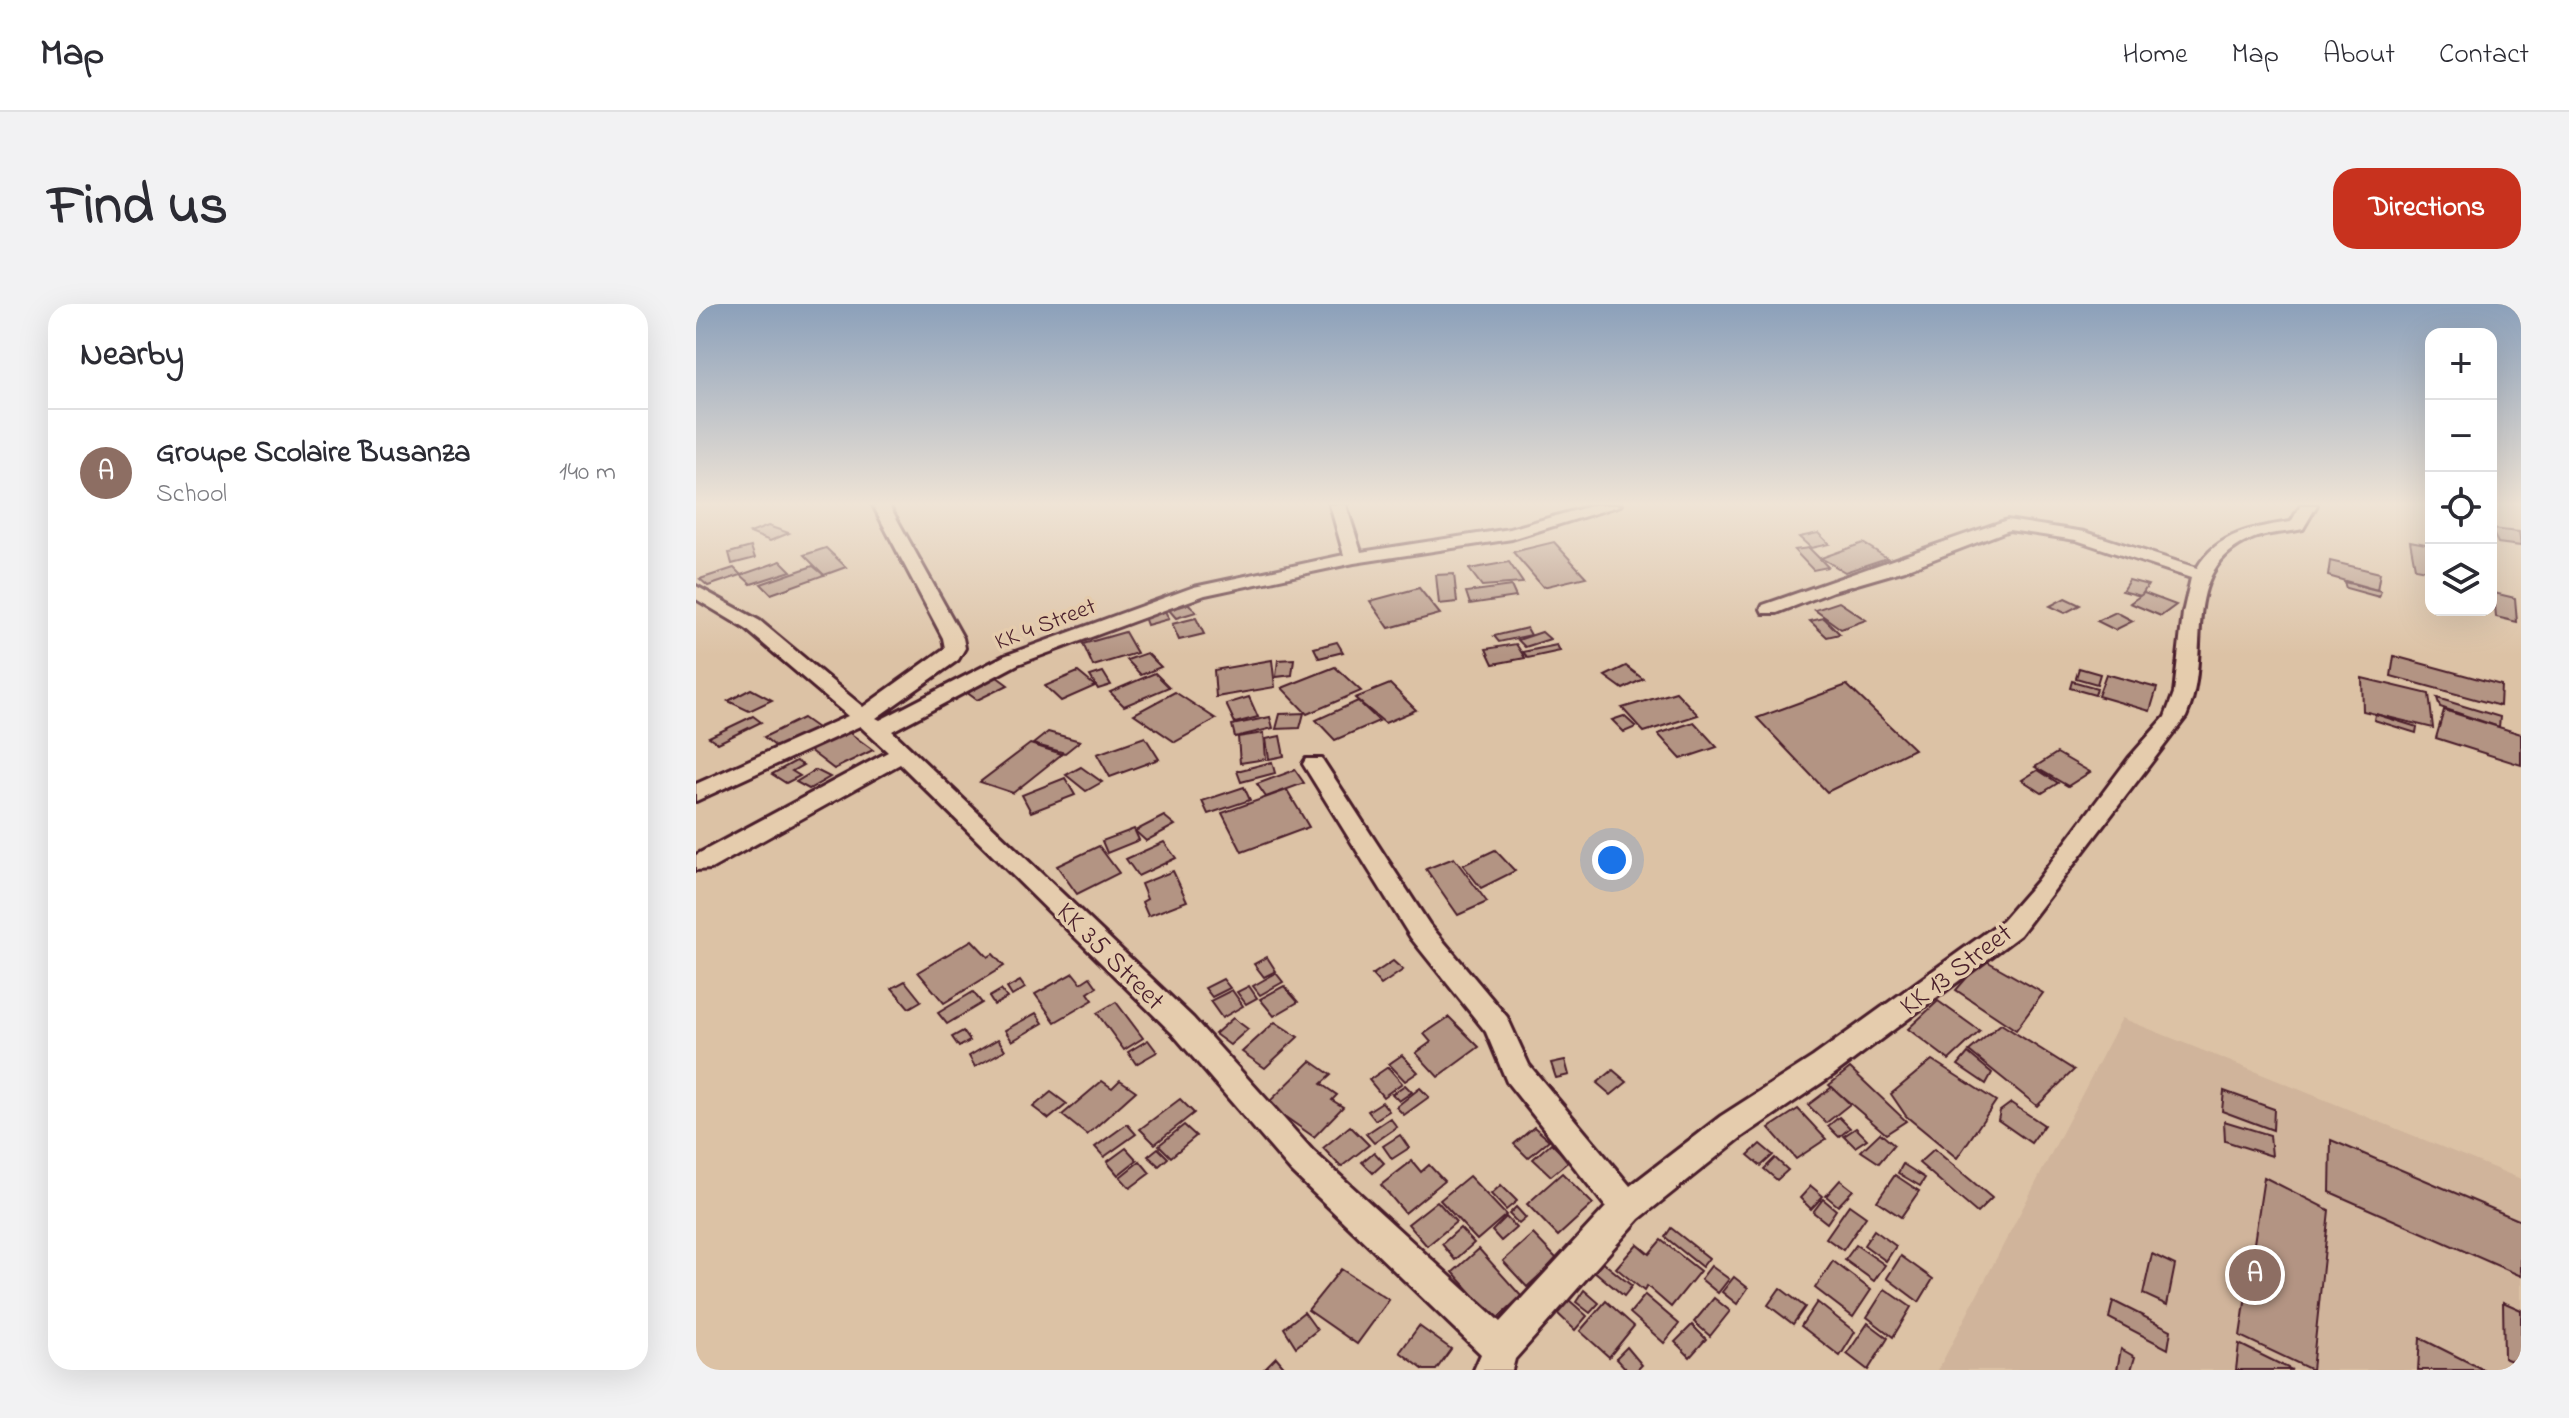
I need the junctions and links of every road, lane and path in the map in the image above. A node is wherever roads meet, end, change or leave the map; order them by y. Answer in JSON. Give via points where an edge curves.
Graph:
{"nodes":[{"id":1,"x":906,"y":555,"type":"edge"},
{"id":2,"x":1353,"y":555,"type":"edge"},
{"id":3,"x":1375,"y":555,"type":"edge"},
{"id":4,"x":1929,"y":555,"type":"edge"},
{"id":5,"x":2140,"y":555,"type":"edge"},
{"id":6,"x":2217,"y":555,"type":"edge"},
{"id":7,"x":1354,"y":558,"type":"junction"},
{"id":8,"x":2201,"y":575,"type":"junction"},
{"id":9,"x":696,"y":591,"type":"edge"},
{"id":10,"x":1770,"y":609,"type":"dead end"},
{"id":11,"x":871,"y":723,"type":"junction"},
{"id":12,"x":902,"y":753,"type":"junction"},
{"id":13,"x":1314,"y":764,"type":"dead end"},
{"id":14,"x":696,"y":793,"type":"edge"},
{"id":15,"x":702,"y":863,"type":"dead end"},
{"id":16,"x":1627,"y":1208,"type":"junction"},
{"id":17,"x":1497,"y":1359,"type":"edge"}],
"edges":[{"from":1,"to":11,"type":"street","name":"KK 4 Street","via":[[955,648],[944,664]]},
{"from":2,"to":7,"type":"street"},
{"from":3,"to":7,"type":"street","name":"KK 4 Street"},
{"from":4,"to":10,"type":"street"},
{"from":5,"to":8,"type":"street"},
{"from":6,"to":8,"type":"street"},
{"from":7,"to":11,"type":"street","name":"KK 4 Street","via":[[1200,591],[1011,660]]},
{"from":8,"to":16,"type":"street","name":"KK 13 Street","via":[[2191,623],[2190,672],[2178,714],[2034,903],[2011,928],[1732,1126]]},
{"from":9,"to":11,"type":"street","name":"KK 35 Street","via":[[753,625]]},
{"from":11,"to":12,"type":"street","name":"KK 35 Street"},
{"from":11,"to":14,"type":"street"},
{"from":12,"to":15,"type":"street"},
{"from":12,"to":17,"type":"street","name":"KK 35 Street","via":[[1183,1026],[1302,1161]]},
{"from":13,"to":16,"type":"street","via":[[1420,931],[1497,1025],[1518,1073]]},
{"from":16,"to":17,"type":"street","name":"KK 13 Street"}]}
